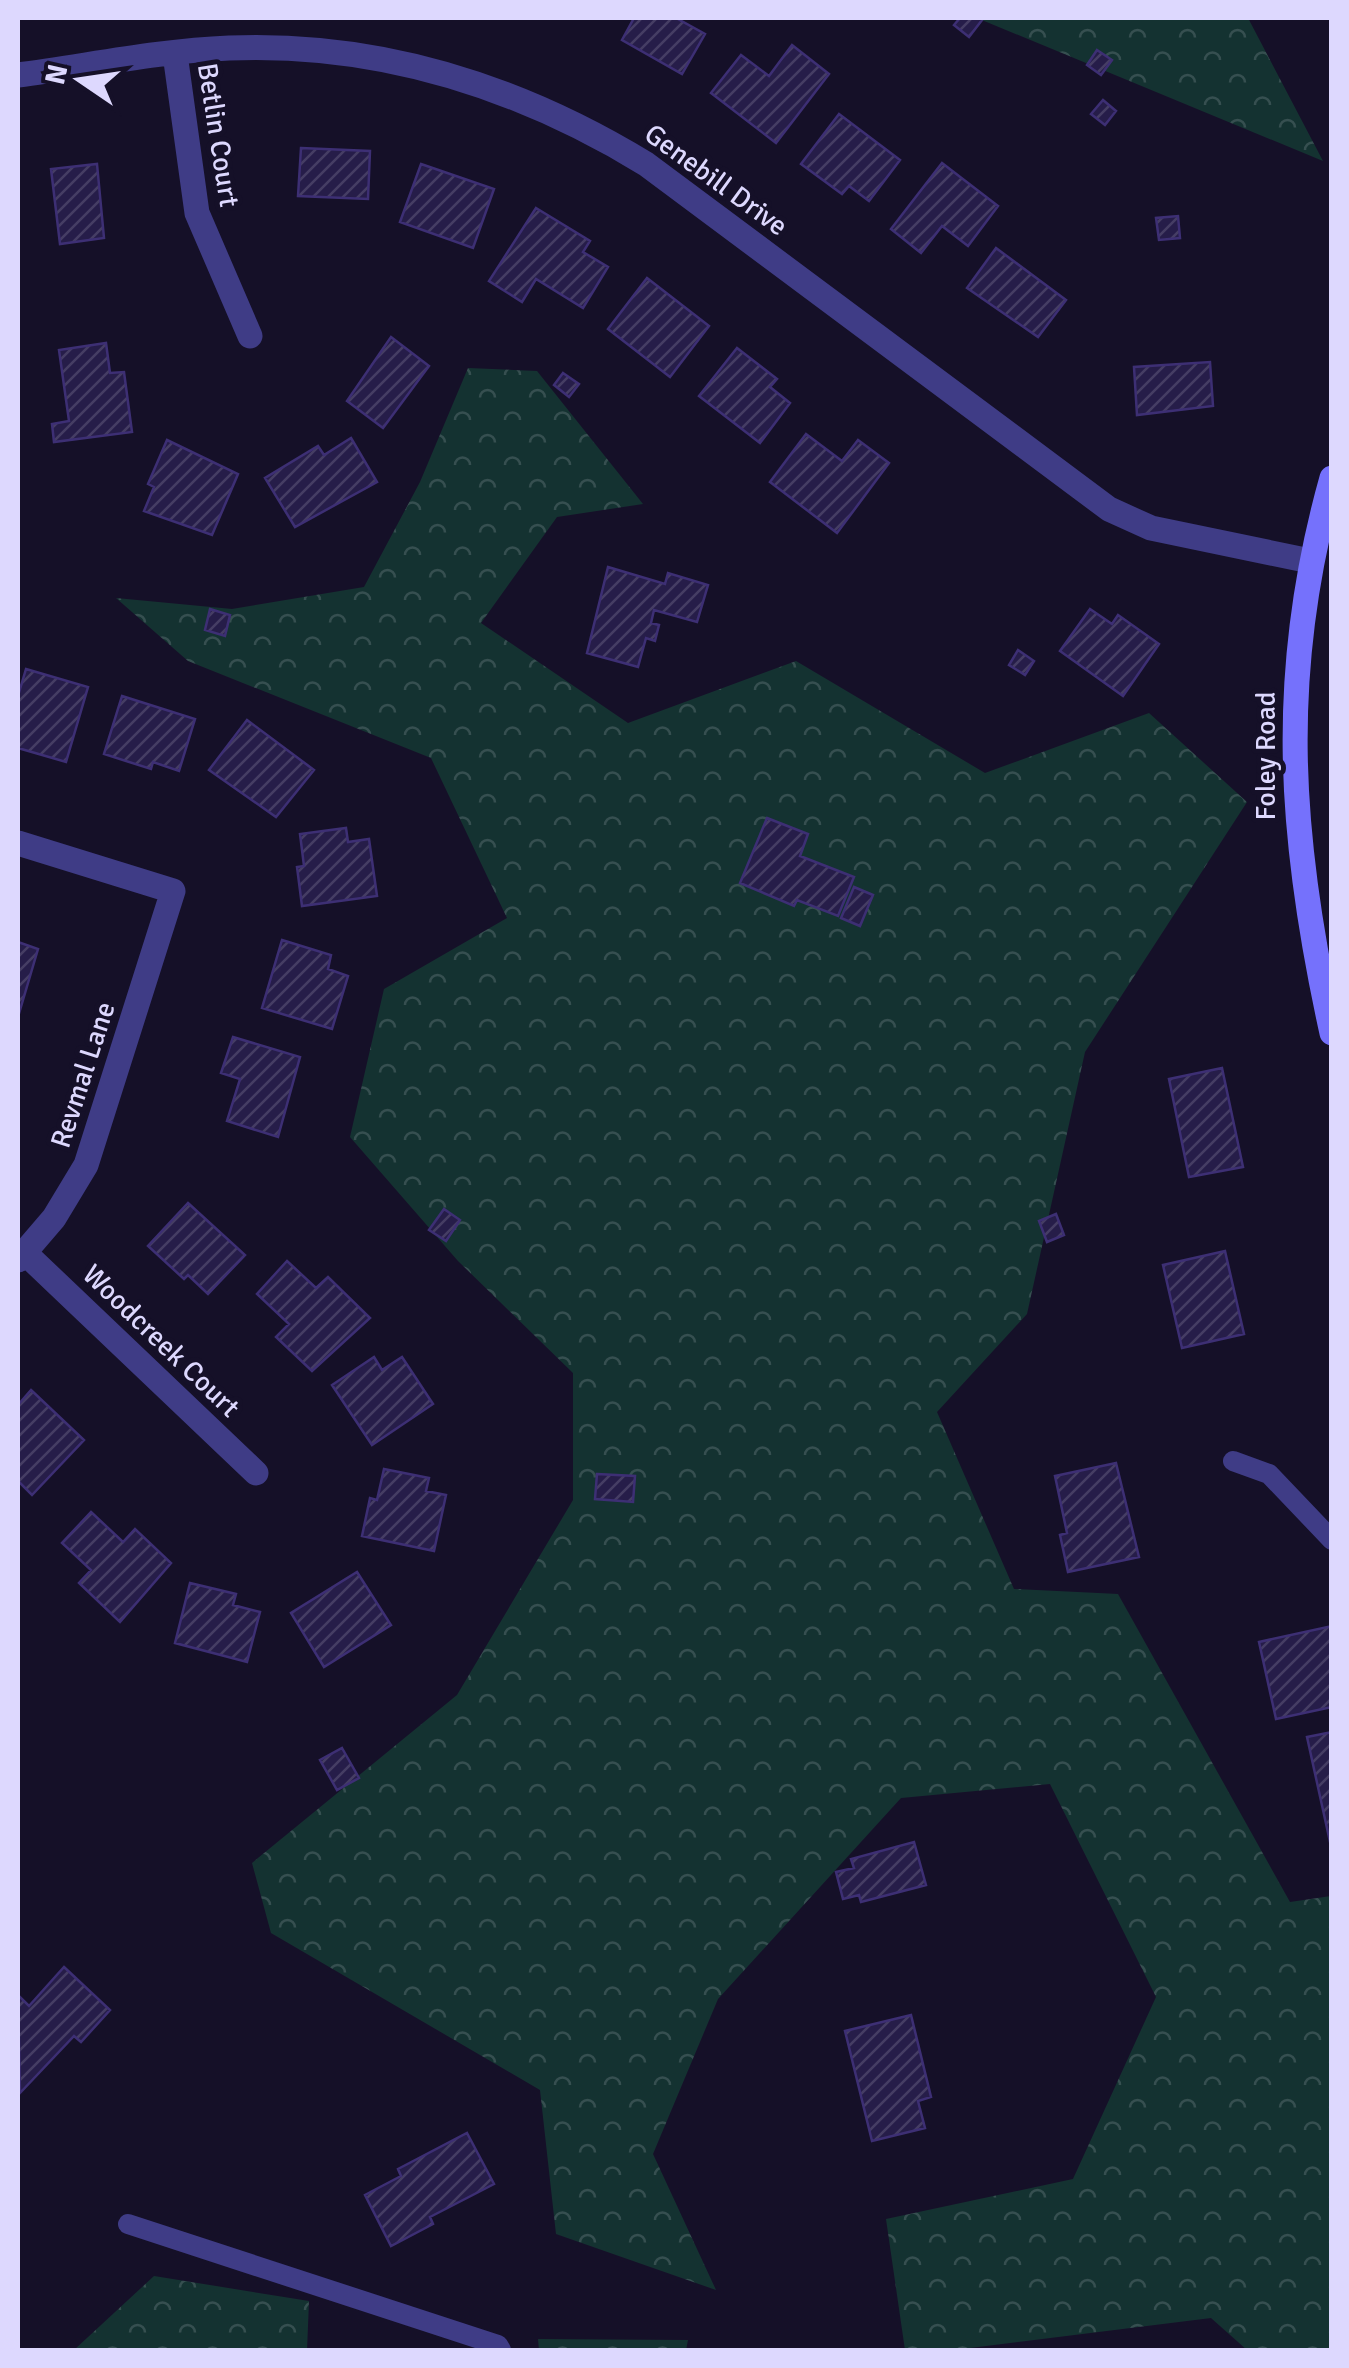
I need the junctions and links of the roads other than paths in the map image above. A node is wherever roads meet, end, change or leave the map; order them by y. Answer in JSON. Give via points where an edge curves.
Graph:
{"nodes":[{"id":1,"x":175,"y":54,"type":"junction"},
{"id":2,"x":18,"y":75,"type":"edge"},
{"id":3,"x":250,"y":336,"type":"dead end"},
{"id":4,"x":1332,"y":478,"type":"edge"},
{"id":5,"x":1310,"y":561,"type":"junction"},
{"id":6,"x":18,"y":843,"type":"edge"},
{"id":7,"x":1332,"y":1033,"type":"edge"},
{"id":8,"x":21,"y":1256,"type":"edge"},
{"id":9,"x":1233,"y":1461,"type":"dead end"},
{"id":10,"x":256,"y":1474,"type":"dead end"},
{"id":11,"x":1332,"y":1540,"type":"edge"},
{"id":12,"x":128,"y":2224,"type":"dead end"},
{"id":13,"x":501,"y":2350,"type":"edge"}],
"edges":[{"from":1,"to":2,"type":"street","name":"Genebill Drive"},
{"from":1,"to":3,"type":"street","name":"Betlin Court","via":[[197,213]]},
{"from":1,"to":5,"type":"street","name":"Genebill Drive","via":[[316,49],[403,62],[522,97],[646,164],[1108,509],[1151,528]]},
{"from":4,"to":5,"type":"street","name":"Foley Road"},
{"from":5,"to":7,"type":"street","name":"Foley Road","via":[[1292,754],[1304,894]]},
{"from":6,"to":8,"type":"street","name":"Revmal Lane","via":[[173,892],[86,1165]]},
{"from":8,"to":10,"type":"street","name":"Woodcreek Court"},
{"from":9,"to":11,"type":"lane","via":[[1269,1474]]},
{"from":12,"to":13,"type":"lane"}]}
